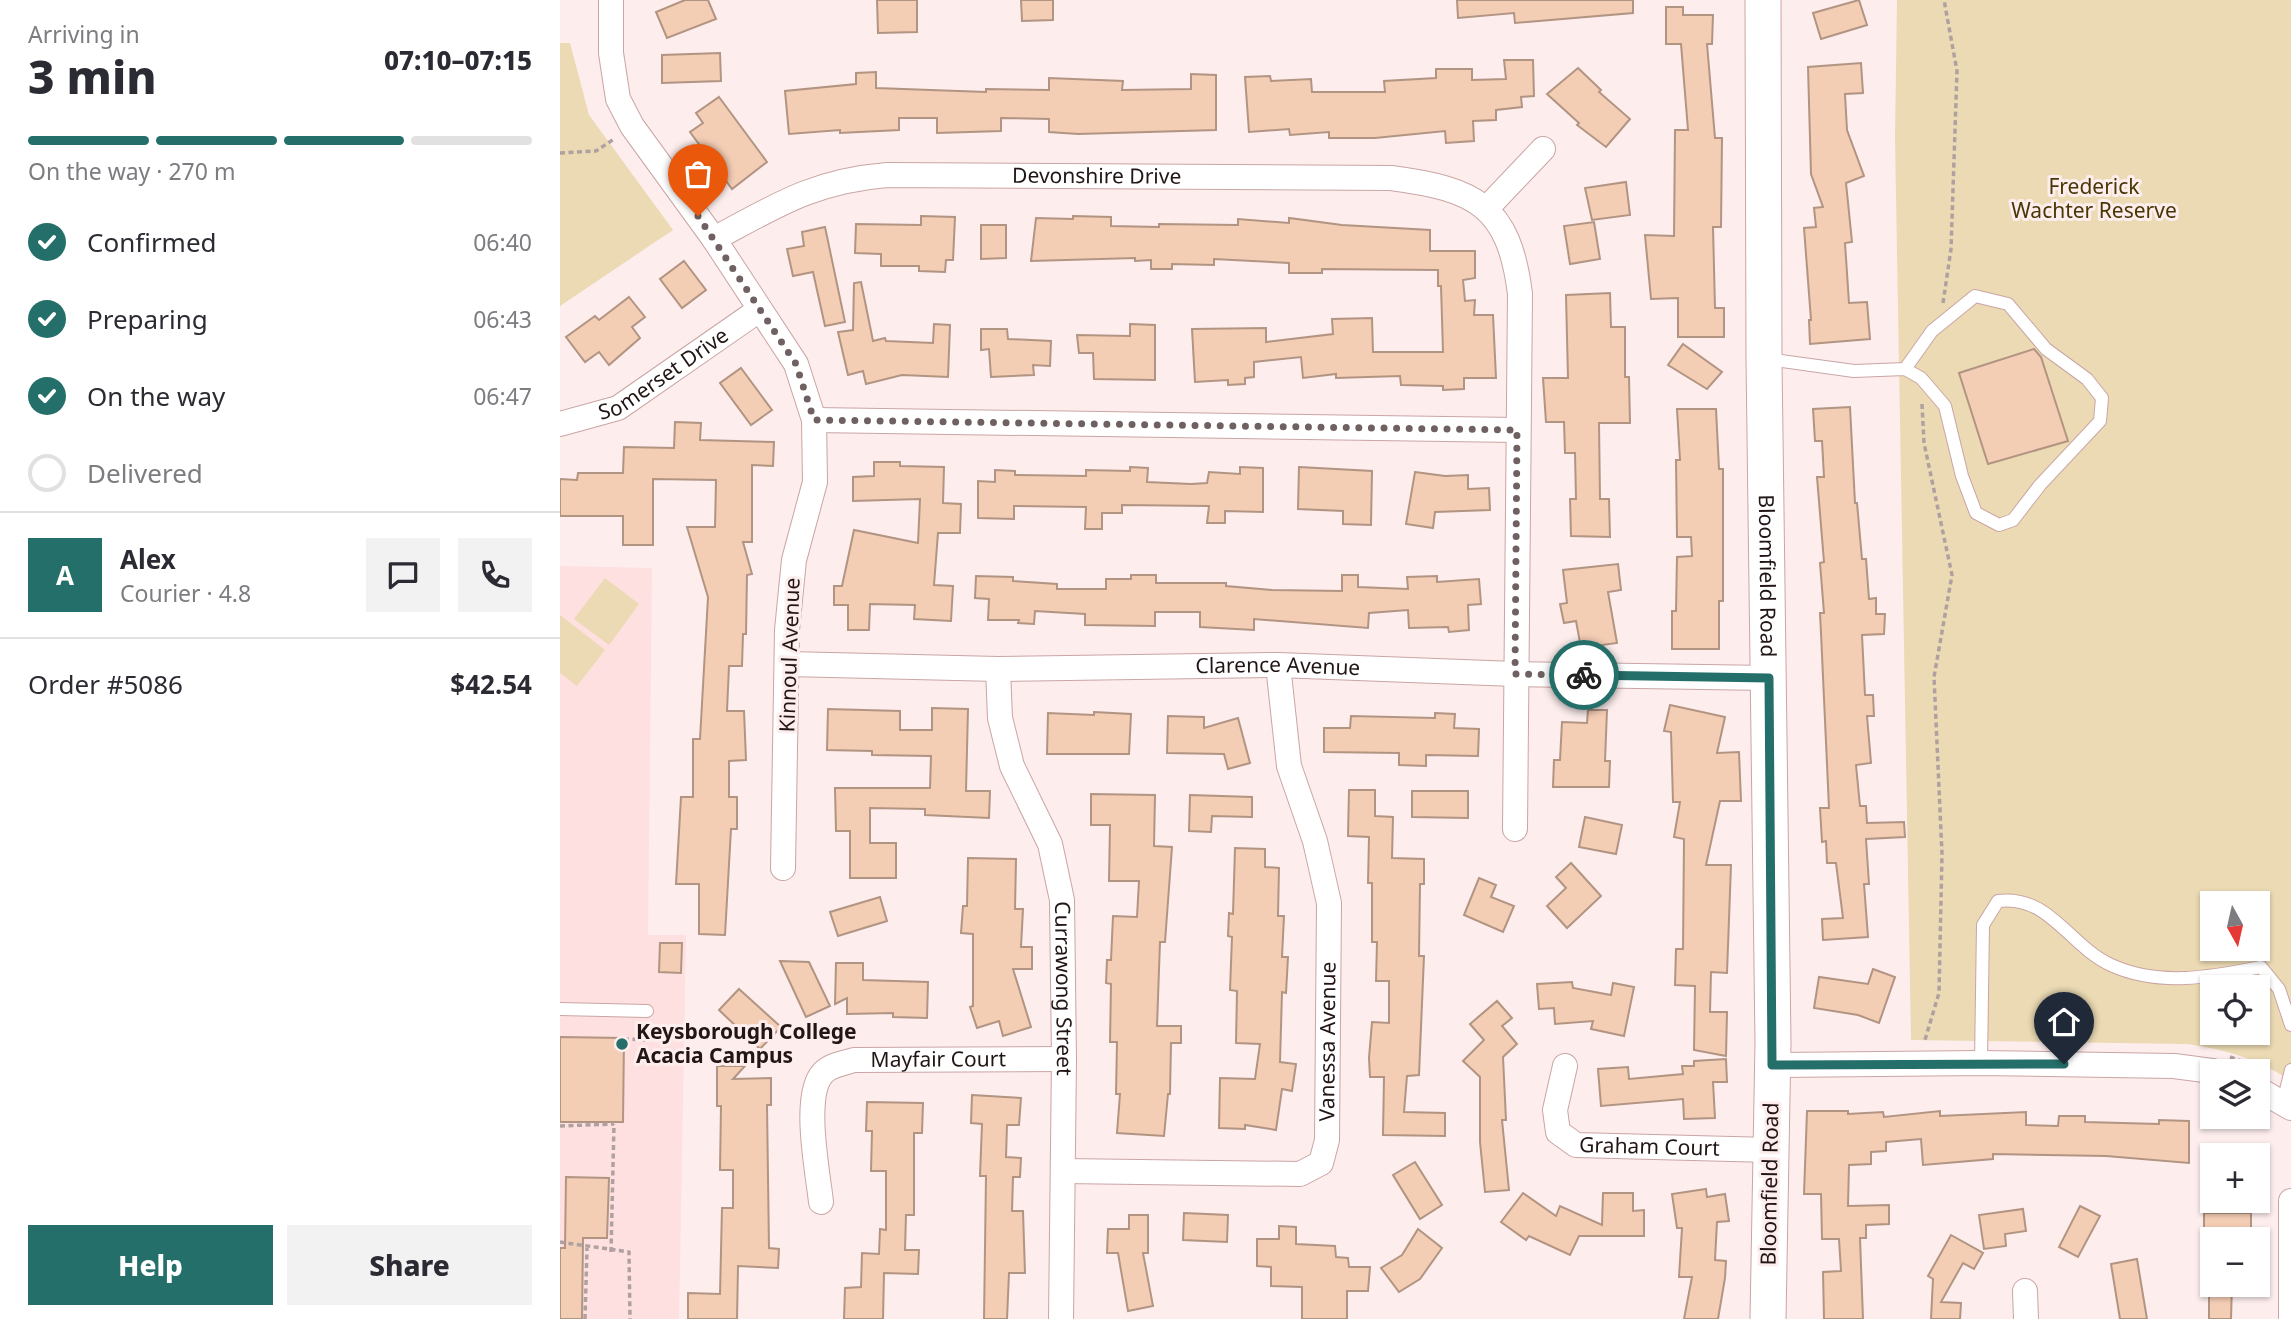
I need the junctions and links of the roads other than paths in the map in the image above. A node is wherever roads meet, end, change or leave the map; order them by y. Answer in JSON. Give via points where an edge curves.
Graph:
{"nodes":[{"id":1,"x":611,"y":0,"type":"edge"},
{"id":2,"x":1763,"y":0,"type":"edge"},
{"id":3,"x":1544,"y":149,"type":"dead end"},
{"id":4,"x":1487,"y":208,"type":"junction"},
{"id":5,"x":715,"y":239,"type":"junction"},
{"id":6,"x":759,"y":310,"type":"junction"},
{"id":7,"x":1764,"y":359,"type":"junction"},
{"id":8,"x":1905,"y":369,"type":"junction"},
{"id":9,"x":814,"y":420,"type":"junction"},
{"id":10,"x":560,"y":424,"type":"edge"},
{"id":11,"x":1517,"y":430,"type":"junction"},
{"id":12,"x":788,"y":664,"type":"junction"},
{"id":13,"x":1278,"y":665,"type":"junction"},
{"id":14,"x":998,"y":669,"type":"junction"},
{"id":15,"x":1515,"y":674,"type":"junction"},
{"id":16,"x":1769,"y":678,"type":"junction"},
{"id":17,"x":1515,"y":828,"type":"dead end"},
{"id":18,"x":783,"y":868,"type":"dead end"},
{"id":19,"x":560,"y":1009,"type":"edge"},
{"id":20,"x":647,"y":1011,"type":"dead end"},
{"id":21,"x":2291,"y":1025,"type":"edge"},
{"id":22,"x":1064,"y":1059,"type":"junction"},
{"id":23,"x":1981,"y":1063,"type":"junction"},
{"id":24,"x":1772,"y":1065,"type":"junction"},
{"id":25,"x":1565,"y":1066,"type":"dead end"},
{"id":26,"x":2200,"y":1069,"type":"edge"},
{"id":27,"x":2291,"y":1070,"type":"edge"},
{"id":28,"x":2270,"y":1096,"type":"edge"},
{"id":29,"x":2287,"y":1105,"type":"edge"},
{"id":30,"x":1771,"y":1150,"type":"junction"},
{"id":31,"x":1063,"y":1171,"type":"junction"},
{"id":32,"x":2291,"y":1201,"type":"edge"},
{"id":33,"x":821,"y":1202,"type":"dead end"},
{"id":34,"x":2025,"y":1290,"type":"dead end"},
{"id":35,"x":1061,"y":1319,"type":"edge"},
{"id":36,"x":1768,"y":1319,"type":"edge"},
{"id":37,"x":2025,"y":1319,"type":"edge"},
{"id":38,"x":2291,"y":1319,"type":"edge"}],
"edges":[{"from":1,"to":5,"type":"street","name":"Kinnoul Avenue","via":[[611,52],[618,99],[632,126]]},
{"from":2,"to":7,"type":"street","name":"Bloomfield Road"},
{"from":3,"to":4,"type":"street"},
{"from":4,"to":5,"type":"street","name":"Devonshire Drive","via":[[1455,190],[1391,178],[887,175],[820,186]]},
{"from":4,"to":11,"type":"street","name":"Devonshire Drive","via":[[1506,233],[1516,261],[1520,295]]},
{"from":5,"to":6,"type":"street","name":"Kinnoul Avenue"},
{"from":6,"to":9,"type":"street","name":"Kinnoul Avenue","via":[[796,364]]},
{"from":6,"to":10,"type":"street","name":"Somerset Drive","via":[[618,408]]},
{"from":7,"to":8,"type":"lane","via":[[1854,371]]},
{"from":7,"to":16,"type":"street","name":"Bloomfield Road"},
{"from":8,"to":8,"type":"lane","via":[[1932,331],[1975,296],[2008,304],[2046,349],[2087,379],[2102,398],[2100,421],[2013,520],[1999,525],[1976,513],[1945,406],[1921,378]]},
{"from":9,"to":11,"type":"street"},
{"from":9,"to":12,"type":"street","name":"Kinnoul Avenue","via":[[815,482],[794,560]]},
{"from":11,"to":15,"type":"street","name":"Devonshire Drive"},
{"from":12,"to":14,"type":"street","name":"Clarence Avenue"},
{"from":12,"to":18,"type":"street","name":"Kinnoul Avenue"},
{"from":13,"to":14,"type":"street","name":"Clarence Avenue"},
{"from":13,"to":15,"type":"street","name":"Clarence Avenue"},
{"from":13,"to":31,"type":"street","name":"Vanessa Avenue","via":[[1289,766],[1315,841],[1329,903],[1327,1140],[1321,1163],[1300,1174]]},
{"from":14,"to":22,"type":"street","name":"Currawong Street","via":[[999,718],[1012,766],[1050,844],[1062,900]]},
{"from":15,"to":16,"type":"street","name":"Clarence Avenue"},
{"from":15,"to":17,"type":"street","name":"Devonshire Drive"},
{"from":16,"to":24,"type":"street","name":"Bloomfield Road"},
{"from":19,"to":20,"type":"lane"},
{"from":21,"to":23,"type":"lane","via":[[2279,989],[2261,967],[2216,976],[2157,979],[2111,965],[2076,943],[2043,909],[2017,898],[1998,901],[1983,925]]},
{"from":22,"to":31,"type":"street","name":"Currawong Street"},
{"from":22,"to":33,"type":"street","name":"Mayfair Court","via":[[854,1060],[824,1072],[812,1108]]},
{"from":23,"to":24,"type":"street"},
{"from":23,"to":26,"type":"street"},
{"from":24,"to":30,"type":"street","name":"Bloomfield Road"},
{"from":25,"to":30,"type":"street","name":"Graham Court","via":[[1555,1110],[1558,1132],[1576,1145]]},
{"from":27,"to":29,"type":"lane"},
{"from":28,"to":29,"type":"street"},
{"from":30,"to":36,"type":"street","name":"Bloomfield Road"},
{"from":31,"to":35,"type":"street","name":"Currawong Street"},
{"from":32,"to":38,"type":"street"},
{"from":34,"to":37,"type":"street"}]}
